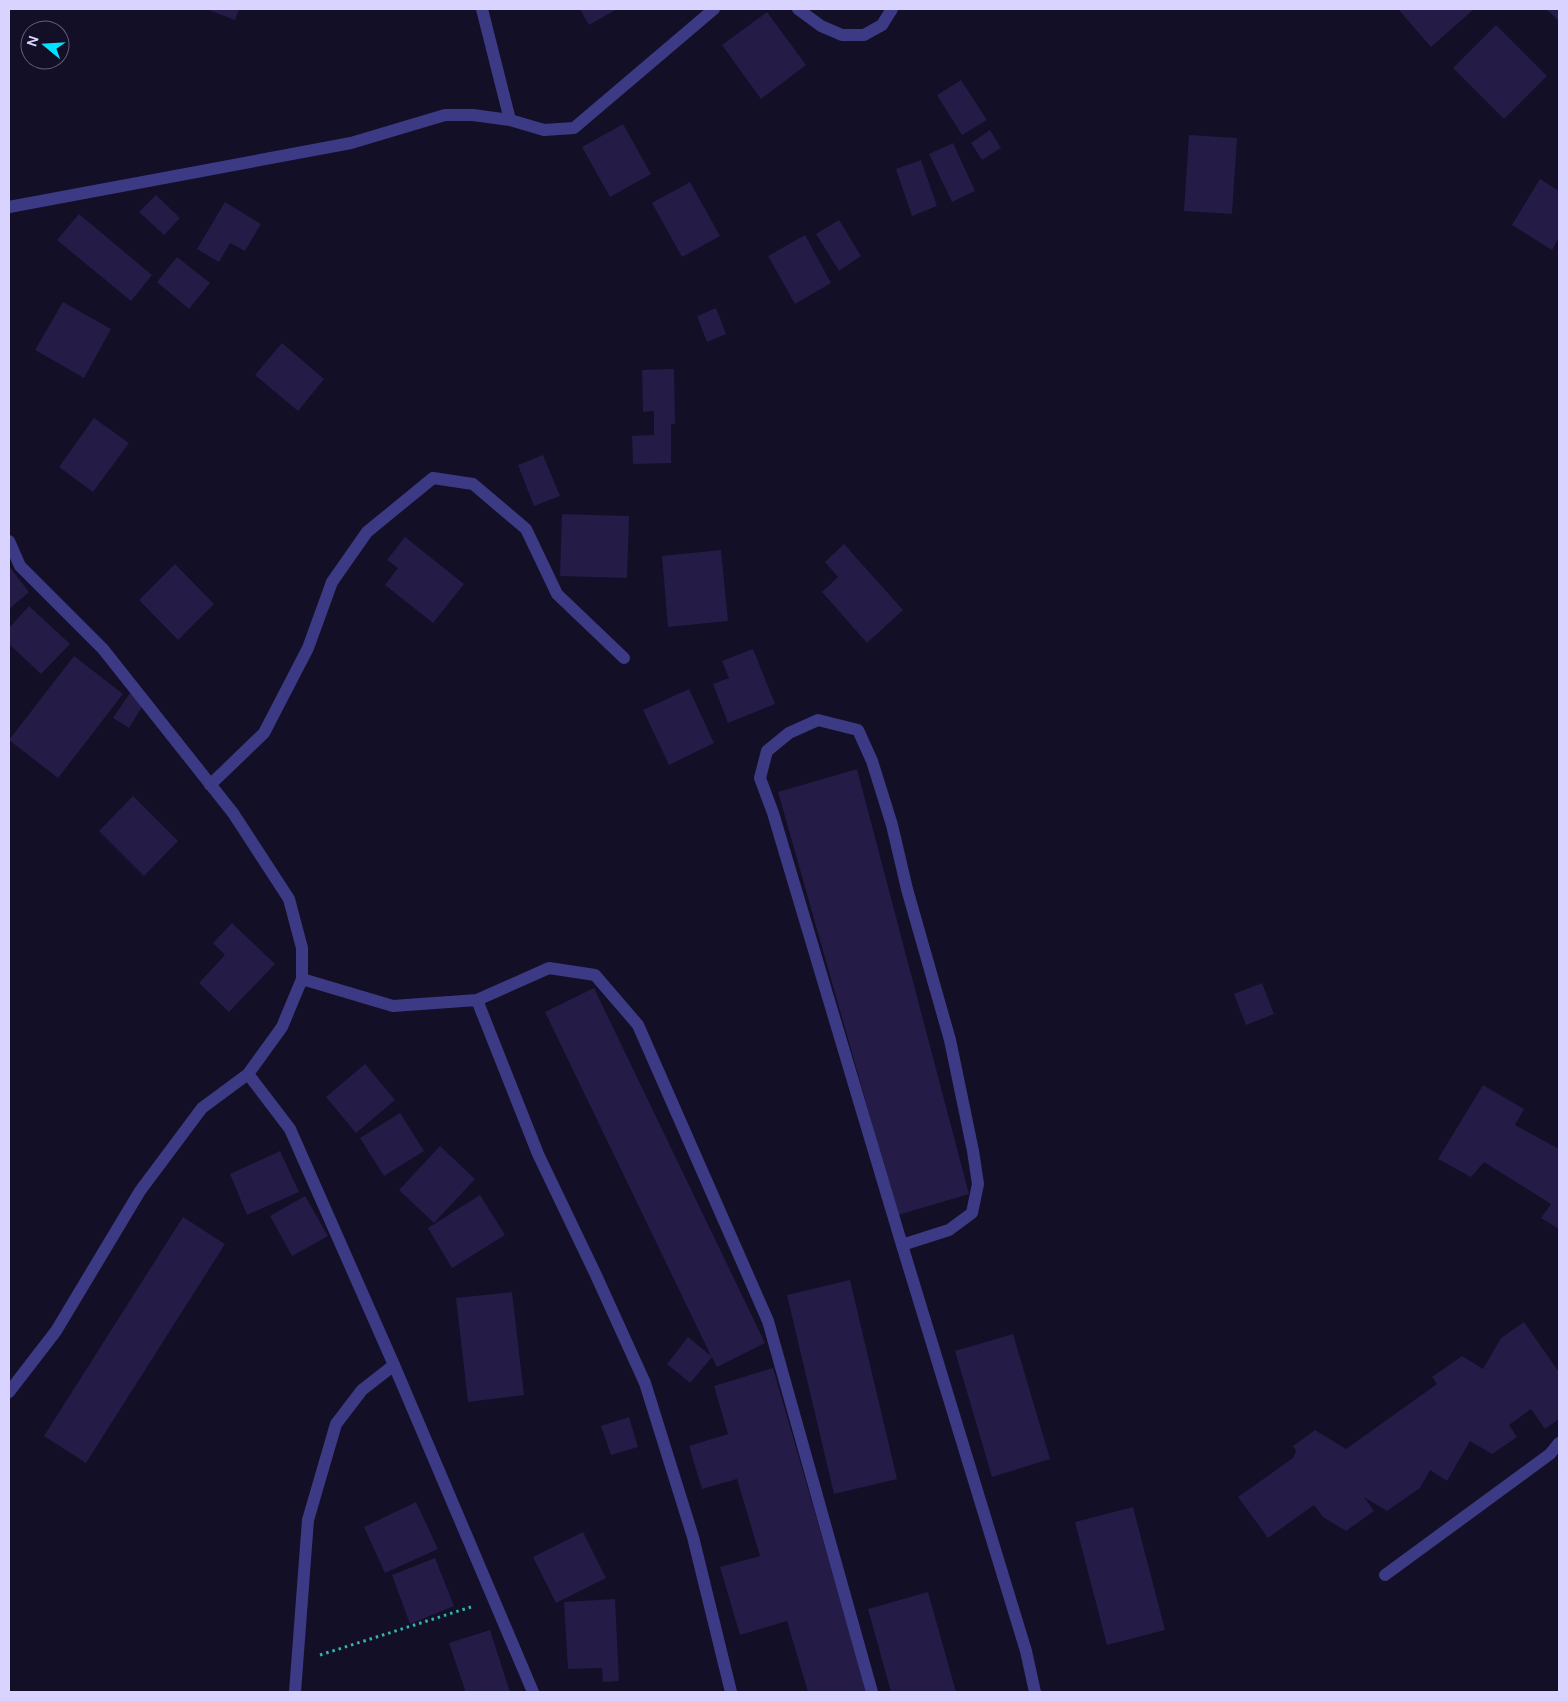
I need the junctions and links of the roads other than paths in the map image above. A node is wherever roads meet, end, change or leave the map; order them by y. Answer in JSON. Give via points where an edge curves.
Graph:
{"nodes":[{"id":1,"x":482,"y":9,"type":"edge"},
{"id":2,"x":714,"y":9,"type":"edge"},
{"id":3,"x":798,"y":9,"type":"edge"},
{"id":4,"x":892,"y":9,"type":"edge"},
{"id":5,"x":510,"y":120,"type":"junction"},
{"id":6,"x":9,"y":207,"type":"edge"},
{"id":7,"x":9,"y":541,"type":"edge"},
{"id":8,"x":624,"y":658,"type":"dead end"},
{"id":9,"x":210,"y":785,"type":"junction"},
{"id":10,"x":302,"y":979,"type":"junction"},
{"id":11,"x":477,"y":1000,"type":"junction"},
{"id":12,"x":248,"y":1074,"type":"junction"},
{"id":13,"x":902,"y":1245,"type":"junction"},
{"id":14,"x":394,"y":1365,"type":"junction"},
{"id":15,"x":9,"y":1392,"type":"edge"},
{"id":16,"x":1559,"y":1444,"type":"edge"},
{"id":17,"x":1385,"y":1575,"type":"dead end"},
{"id":18,"x":295,"y":1692,"type":"edge"},
{"id":19,"x":533,"y":1692,"type":"edge"},
{"id":20,"x":732,"y":1692,"type":"edge"},
{"id":21,"x":872,"y":1692,"type":"edge"},
{"id":22,"x":1035,"y":1692,"type":"edge"}],
"edges":[{"from":1,"to":5,"type":"street"},
{"from":2,"to":5,"type":"street","via":[[574,128],[544,130]]},
{"from":3,"to":4,"type":"street","via":[[821,26],[842,35],[864,35],[882,25]]},
{"from":5,"to":6,"type":"street","via":[[445,115],[351,143]]},
{"from":7,"to":9,"type":"street","via":[[20,566],[103,649]]},
{"from":8,"to":9,"type":"street","via":[[557,594],[526,529],[473,484],[433,478],[367,532],[332,582],[308,648],[264,733]]},
{"from":9,"to":10,"type":"street","via":[[233,813],[289,899],[302,948]]},
{"from":10,"to":11,"type":"street","via":[[393,1006]]},
{"from":10,"to":12,"type":"street","via":[[282,1028]]},
{"from":11,"to":20,"type":"street","via":[[538,1154],[645,1383],[693,1536]]},
{"from":11,"to":21,"type":"street","via":[[549,968],[594,975],[638,1025],[768,1321]]},
{"from":12,"to":14,"type":"street","via":[[290,1128]]},
{"from":12,"to":15,"type":"street","via":[[202,1108],[140,1191],[56,1331]]},
{"from":13,"to":13,"type":"street","via":[[949,1230],[972,1213],[978,1184],[973,1151],[950,1040],[872,761],[858,730],[818,720],[789,733],[767,751],[760,778]]},
{"from":13,"to":22,"type":"street","via":[[1026,1651]]},
{"from":14,"to":18,"type":"street","via":[[362,1390],[336,1424],[308,1520]]},
{"from":14,"to":19,"type":"street"},
{"from":16,"to":17,"type":"street","via":[[1550,1454]]}]}
